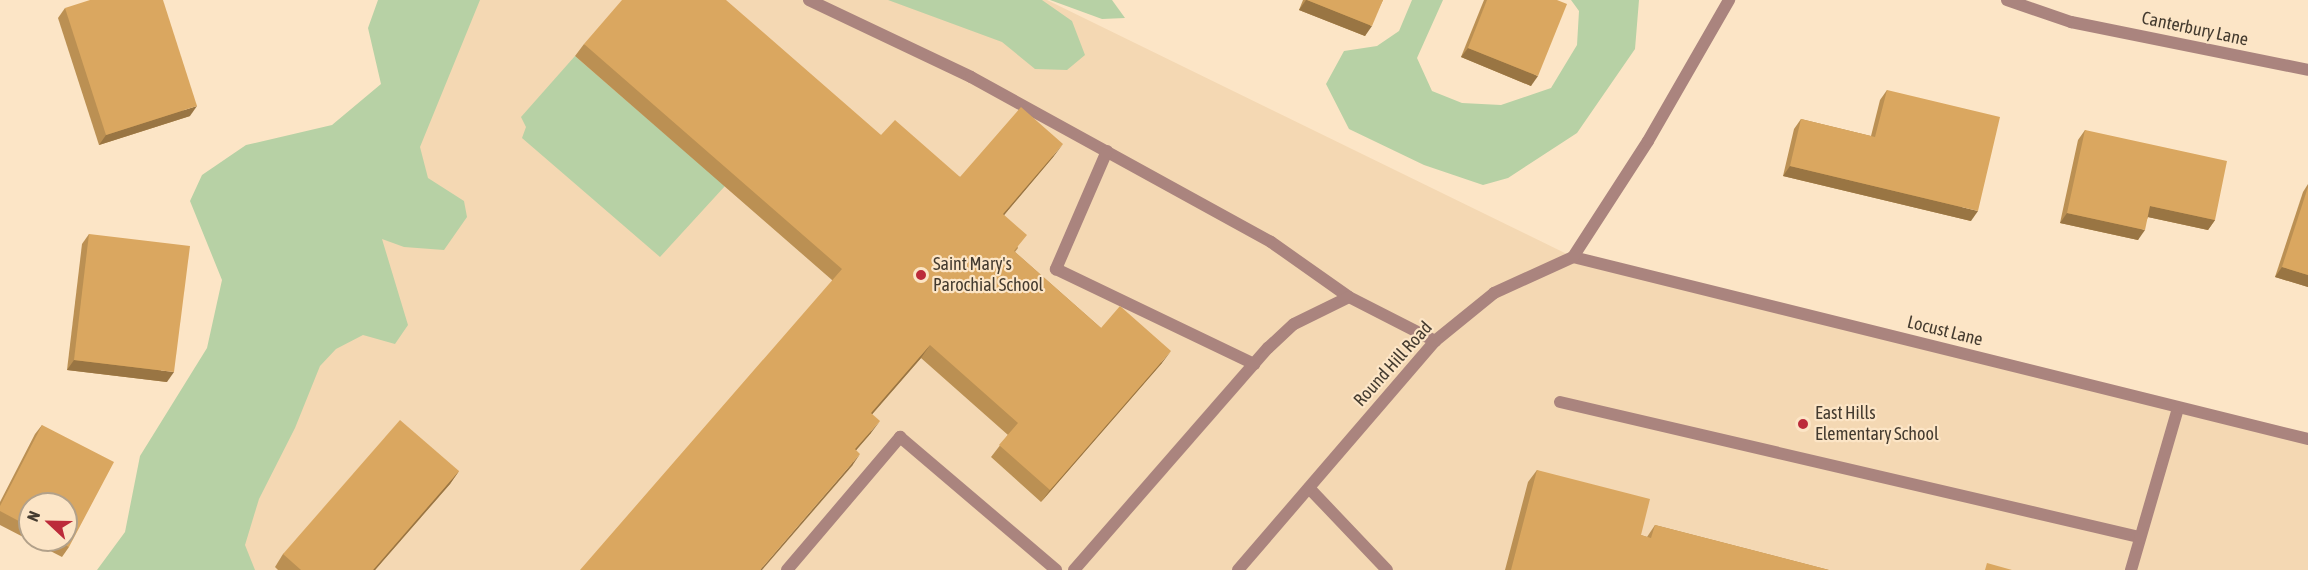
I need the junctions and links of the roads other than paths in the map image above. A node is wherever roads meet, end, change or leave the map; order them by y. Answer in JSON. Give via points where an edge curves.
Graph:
{"nodes":[{"id":1,"x":809,"y":0,"type":"edge"},
{"id":2,"x":1729,"y":0,"type":"edge"},
{"id":3,"x":2007,"y":0,"type":"edge"},
{"id":4,"x":2308,"y":70,"type":"edge"},
{"id":5,"x":1107,"y":152,"type":"junction"},
{"id":6,"x":1574,"y":257,"type":"junction"},
{"id":7,"x":1349,"y":297,"type":"junction"},
{"id":8,"x":1436,"y":341,"type":"junction"},
{"id":9,"x":1254,"y":364,"type":"junction"},
{"id":10,"x":1560,"y":402,"type":"dead end"},
{"id":11,"x":2178,"y":408,"type":"junction"},
{"id":12,"x":2308,"y":439,"type":"edge"},
{"id":13,"x":1309,"y":488,"type":"junction"},
{"id":14,"x":2139,"y":537,"type":"junction"},
{"id":15,"x":787,"y":570,"type":"edge"},
{"id":16,"x":1056,"y":570,"type":"edge"},
{"id":17,"x":1074,"y":570,"type":"edge"},
{"id":18,"x":1238,"y":570,"type":"edge"},
{"id":19,"x":1388,"y":570,"type":"edge"},
{"id":20,"x":2131,"y":570,"type":"edge"}],
"edges":[{"from":1,"to":5,"type":"street","via":[[971,78]]},
{"from":2,"to":6,"type":"street","via":[[1648,141]]},
{"from":3,"to":4,"type":"street","name":"Canterbury Lane","via":[[2071,22]]},
{"from":5,"to":7,"type":"street","via":[[1271,242]]},
{"from":5,"to":9,"type":"street","via":[[1056,269]]},
{"from":6,"to":8,"type":"street","name":"Round Hill Road","via":[[1494,293]]},
{"from":6,"to":11,"type":"street","name":"Locust Lane"},
{"from":7,"to":8,"type":"street"},
{"from":7,"to":9,"type":"street","via":[[1294,324]]},
{"from":8,"to":13,"type":"street","name":"Round Hill Road"},
{"from":9,"to":17,"type":"street"},
{"from":10,"to":14,"type":"street"},
{"from":11,"to":12,"type":"street","name":"Locust Lane"},
{"from":11,"to":14,"type":"street"},
{"from":13,"to":18,"type":"street","name":"Round Hill Road"},
{"from":13,"to":19,"type":"street"},
{"from":14,"to":20,"type":"street"},
{"from":15,"to":16,"type":"street","via":[[900,437]]}]}
